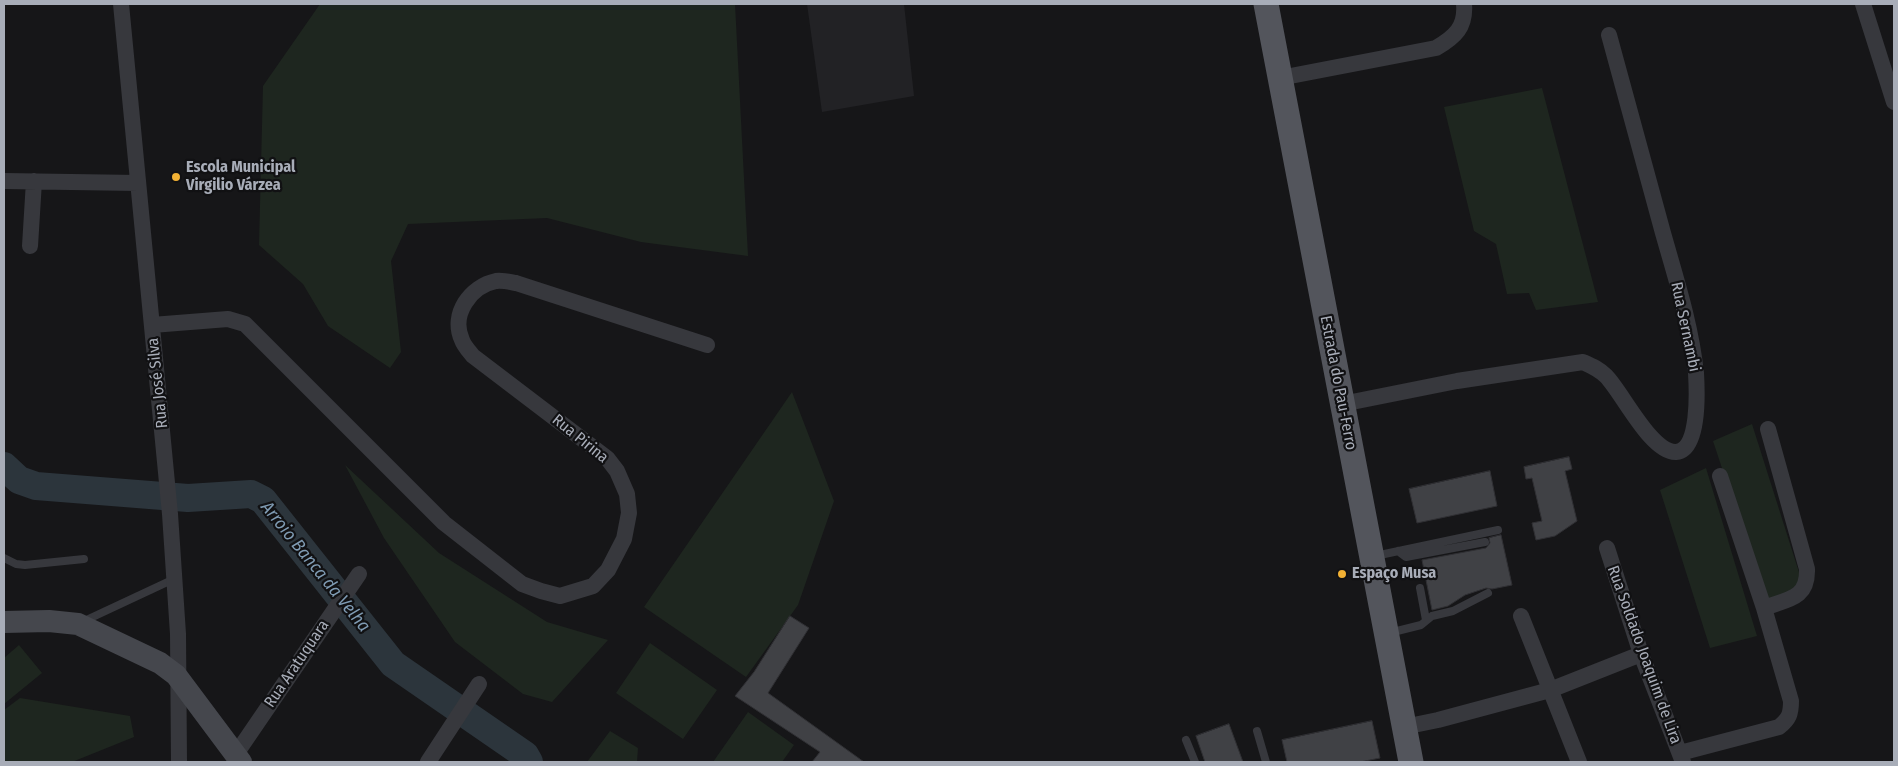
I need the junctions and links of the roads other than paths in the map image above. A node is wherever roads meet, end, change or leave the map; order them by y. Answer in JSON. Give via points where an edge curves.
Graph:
{"nodes":[{"id":1,"x":121,"y":4,"type":"edge"},
{"id":2,"x":1266,"y":4,"type":"edge"},
{"id":3,"x":1464,"y":4,"type":"edge"},
{"id":4,"x":1863,"y":4,"type":"edge"},
{"id":5,"x":1609,"y":35,"type":"dead end"},
{"id":6,"x":1280,"y":78,"type":"junction"},
{"id":7,"x":1894,"y":102,"type":"edge"},
{"id":8,"x":4,"y":181,"type":"edge"},
{"id":9,"x":34,"y":181,"type":"junction"},
{"id":10,"x":138,"y":183,"type":"junction"},
{"id":11,"x":30,"y":246,"type":"dead end"},
{"id":12,"x":152,"y":325,"type":"junction"},
{"id":13,"x":707,"y":344,"type":"dead end"},
{"id":14,"x":1342,"y":404,"type":"junction"},
{"id":15,"x":1768,"y":429,"type":"dead end"},
{"id":16,"x":1720,"y":476,"type":"dead end"},
{"id":17,"x":1498,"y":530,"type":"dead end"},
{"id":18,"x":1485,"y":542,"type":"dead end"},
{"id":19,"x":1606,"y":548,"type":"dead end"},
{"id":20,"x":1398,"y":551,"type":"junction"},
{"id":21,"x":1372,"y":557,"type":"junction"},
{"id":22,"x":4,"y":558,"type":"edge"},
{"id":23,"x":84,"y":559,"type":"dead end"},
{"id":24,"x":359,"y":574,"type":"dead end"},
{"id":25,"x":174,"y":579,"type":"junction"},
{"id":26,"x":1420,"y":588,"type":"dead end"},
{"id":27,"x":1488,"y":593,"type":"dead end"},
{"id":28,"x":1764,"y":608,"type":"junction"},
{"id":29,"x":1521,"y":616,"type":"dead end"},
{"id":30,"x":1426,"y":620,"type":"junction"},
{"id":31,"x":4,"y":622,"type":"edge"},
{"id":32,"x":78,"y":624,"type":"junction"},
{"id":33,"x":1387,"y":633,"type":"junction"},
{"id":34,"x":1641,"y":654,"type":"junction"},
{"id":35,"x":176,"y":676,"type":"junction"},
{"id":36,"x":479,"y":684,"type":"dead end"},
{"id":37,"x":1550,"y":690,"type":"junction"},
{"id":38,"x":1404,"y":727,"type":"junction"},
{"id":39,"x":1258,"y":730,"type":"dead end"},
{"id":40,"x":1186,"y":740,"type":"dead end"},
{"id":41,"x":239,"y":758,"type":"edge"},
{"id":42,"x":1681,"y":758,"type":"edge"},
{"id":43,"x":179,"y":762,"type":"edge"},
{"id":44,"x":428,"y":762,"type":"edge"},
{"id":45,"x":1195,"y":762,"type":"edge"},
{"id":46,"x":1266,"y":762,"type":"edge"},
{"id":47,"x":1410,"y":762,"type":"edge"},
{"id":48,"x":1579,"y":762,"type":"edge"}],
"edges":[{"from":1,"to":10,"type":"street","name":"Rua José Silva"},
{"from":2,"to":6,"type":"main road","name":"Estrada do Pau-Ferro"},
{"from":3,"to":6,"type":"street","via":[[1460,30],[1436,48]]},
{"from":4,"to":7,"type":"street"},
{"from":5,"to":14,"type":"street","name":"Rua Sernambi","via":[[1692,344],[1697,402],[1688,443],[1682,450],[1664,449],[1653,440],[1607,377],[1583,362],[1457,381]]},
{"from":6,"to":14,"type":"main road","name":"Estrada do Pau-Ferro"},
{"from":8,"to":9,"type":"street"},
{"from":9,"to":10,"type":"street"},
{"from":9,"to":11,"type":"street"},
{"from":10,"to":12,"type":"street","name":"Rua José Silva"},
{"from":12,"to":13,"type":"street","name":"Rua Pirina","via":[[228,319],[245,324],[444,523],[522,584],[560,596],[593,586],[608,570],[624,539],[629,513],[627,494],[607,458],[473,356],[461,339],[458,320],[465,301],[478,288],[498,281],[516,283]]},
{"from":12,"to":25,"type":"street","name":"Rua José Silva","via":[[168,480]]},
{"from":14,"to":21,"type":"main road","name":"Estrada do Pau-Ferro"},
{"from":15,"to":28,"type":"street","via":[[1807,569],[1807,579],[1801,593]]},
{"from":16,"to":28,"type":"street"},
{"from":17,"to":20,"type":"lane"},
{"from":18,"to":20,"type":"lane","via":[[1406,557]]},
{"from":19,"to":34,"type":"street","name":"Rua Soldado Joaquim de Lira"},
{"from":20,"to":21,"type":"lane"},
{"from":21,"to":33,"type":"main road","name":"Estrada do Pau-Ferro"},
{"from":22,"to":23,"type":"lane","via":[[25,565]]},
{"from":24,"to":41,"type":"street","name":"Rua Aratuquara"},
{"from":25,"to":32,"type":"lane"},
{"from":25,"to":35,"type":"street","name":"Rua José Silva","via":[[178,634]]},
{"from":26,"to":30,"type":"lane"},
{"from":27,"to":30,"type":"lane","via":[[1453,611]]},
{"from":28,"to":42,"type":"street","via":[[1791,701],[1788,720],[1779,727]]},
{"from":29,"to":37,"type":"street"},
{"from":30,"to":33,"type":"lane","via":[[1421,625]]},
{"from":31,"to":32,"type":"street"},
{"from":32,"to":35,"type":"street","via":[[160,663]]},
{"from":33,"to":38,"type":"main road","name":"Estrada do Pau-Ferro"},
{"from":34,"to":37,"type":"street"},
{"from":34,"to":42,"type":"street","name":"Rua Soldado Joaquim de Lira"},
{"from":35,"to":41,"type":"street"},
{"from":35,"to":43,"type":"street","name":"Rua José Silva"},
{"from":36,"to":44,"type":"street"},
{"from":37,"to":38,"type":"street"},
{"from":37,"to":48,"type":"street"},
{"from":38,"to":47,"type":"main road","name":"Estrada do Pau-Ferro"},
{"from":39,"to":46,"type":"lane"},
{"from":40,"to":45,"type":"lane"}]}
